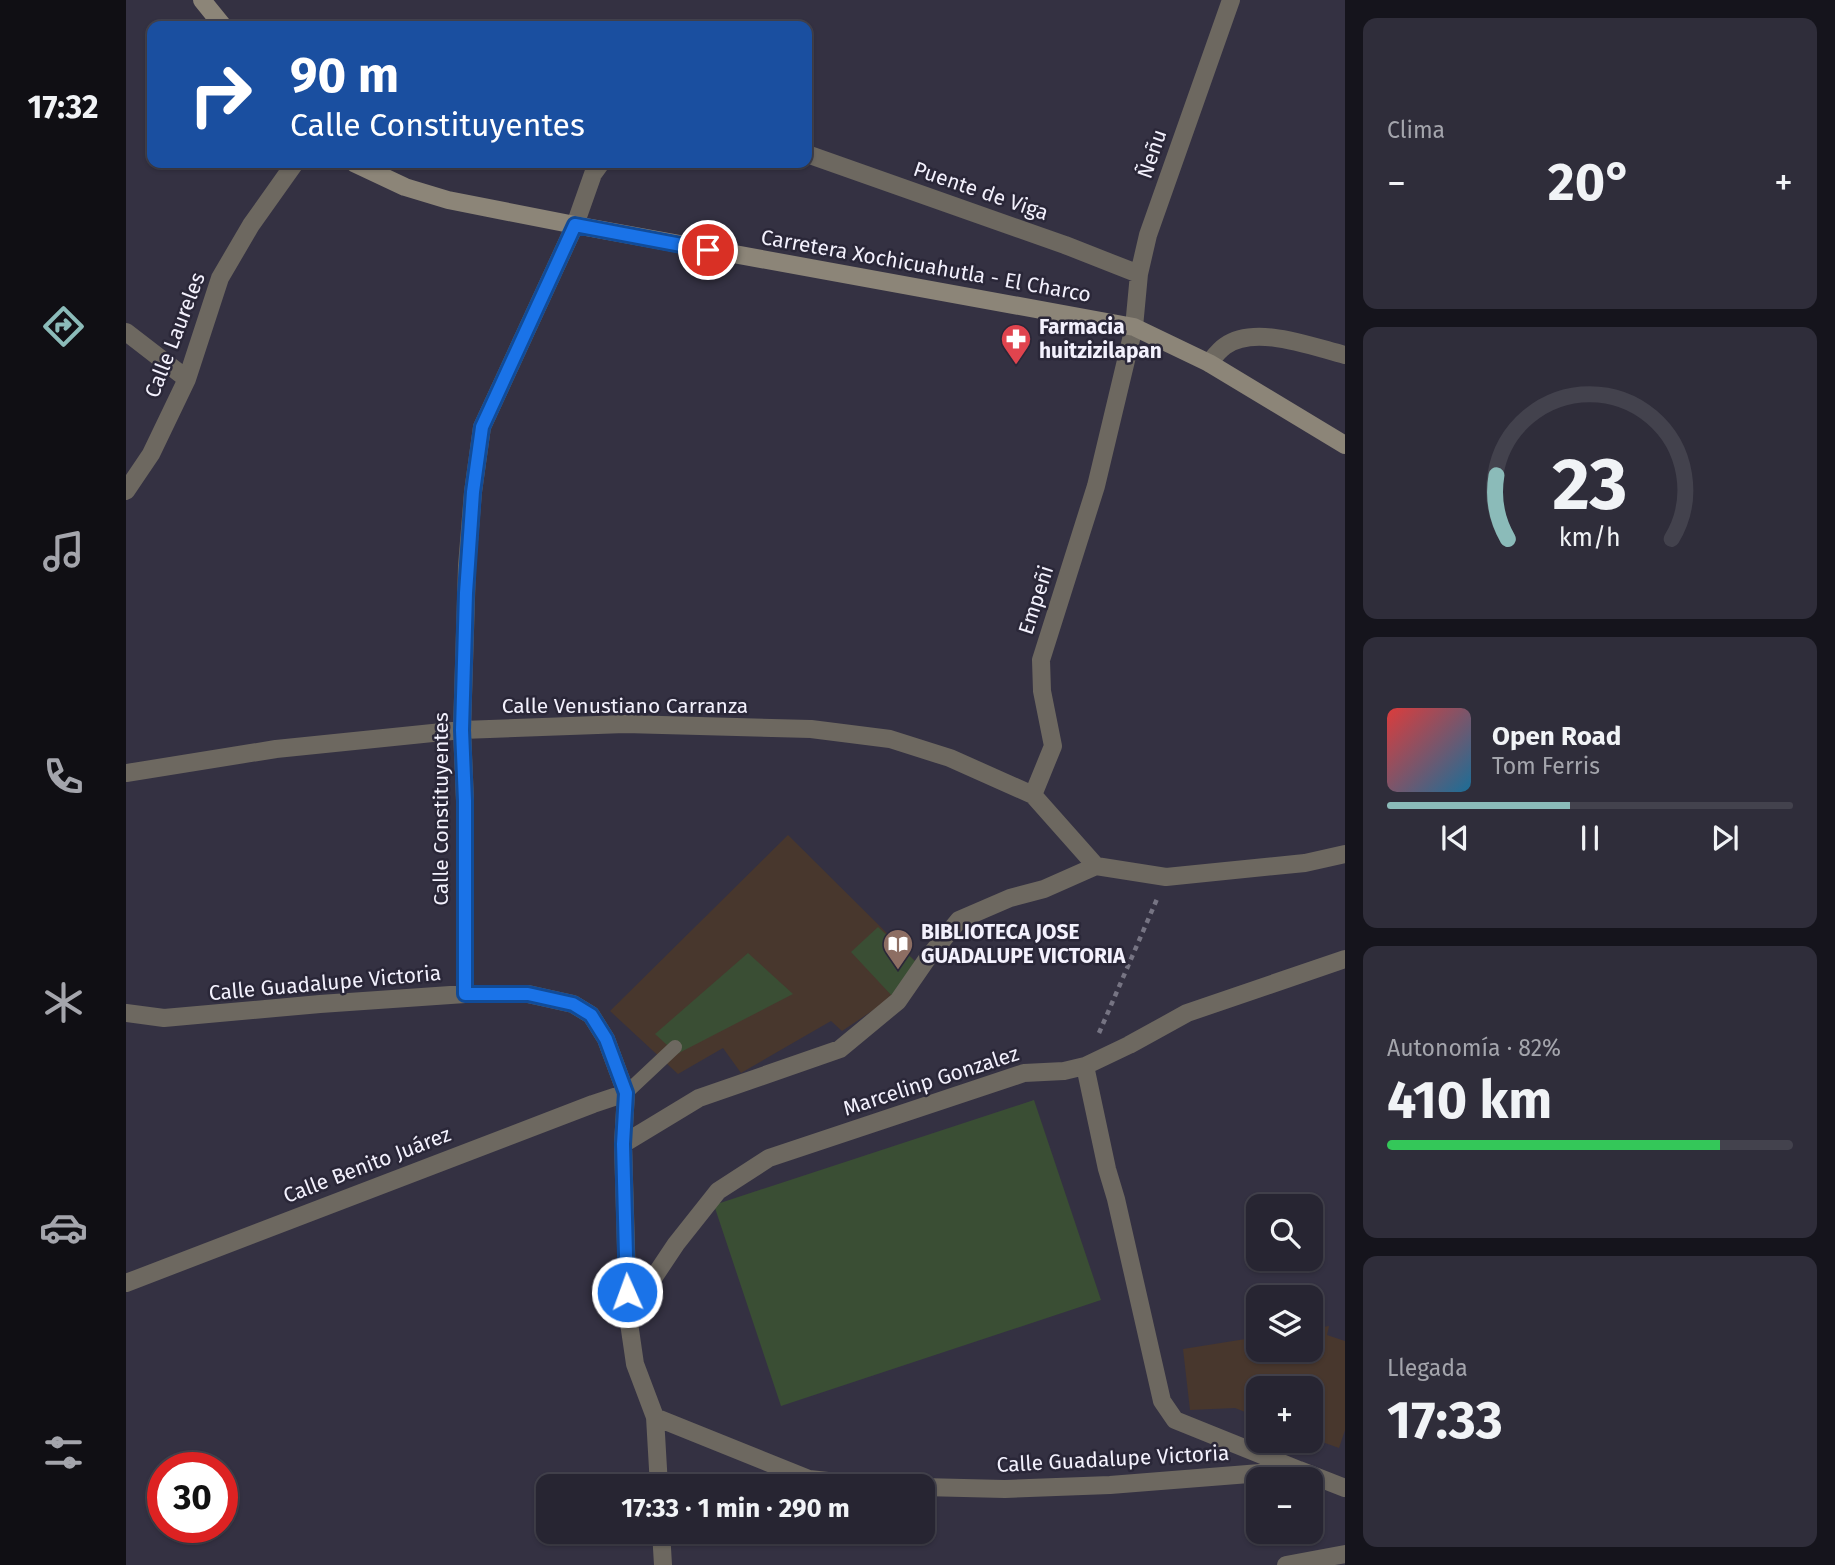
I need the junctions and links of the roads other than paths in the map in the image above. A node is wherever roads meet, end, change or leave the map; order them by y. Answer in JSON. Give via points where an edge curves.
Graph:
{"nodes":[{"id":1,"x":202,"y":0,"type":"edge"},
{"id":2,"x":1231,"y":0,"type":"edge"},
{"id":3,"x":219,"y":21,"type":"edge"},
{"id":4,"x":812,"y":156,"type":"edge"},
{"id":5,"x":291,"y":168,"type":"edge"},
{"id":6,"x":365,"y":168,"type":"edge"},
{"id":7,"x":597,"y":168,"type":"edge"},
{"id":8,"x":575,"y":225,"type":"junction"},
{"id":9,"x":1139,"y":274,"type":"junction"},
{"id":10,"x":1134,"y":327,"type":"junction"},
{"id":11,"x":126,"y":332,"type":"edge"},
{"id":12,"x":1345,"y":355,"type":"edge"},
{"id":13,"x":1209,"y":362,"type":"junction"},
{"id":14,"x":187,"y":379,"type":"junction"},
{"id":15,"x":1345,"y":445,"type":"edge"},
{"id":16,"x":126,"y":491,"type":"edge"},
{"id":17,"x":462,"y":730,"type":"junction"},
{"id":18,"x":126,"y":773,"type":"edge"},
{"id":19,"x":1033,"y":795,"type":"junction"},
{"id":20,"x":1345,"y":854,"type":"edge"},
{"id":21,"x":1096,"y":866,"type":"junction"},
{"id":22,"x":1345,"y":959,"type":"edge"},
{"id":23,"x":465,"y":994,"type":"junction"},
{"id":24,"x":126,"y":1013,"type":"edge"},
{"id":25,"x":675,"y":1047,"type":"dead end"},
{"id":26,"x":1085,"y":1066,"type":"junction"},
{"id":27,"x":626,"y":1093,"type":"junction"},
{"id":28,"x":623,"y":1144,"type":"junction"},
{"id":29,"x":126,"y":1283,"type":"edge"},
{"id":30,"x":628,"y":1316,"type":"junction"},
{"id":31,"x":655,"y":1417,"type":"junction"},
{"id":32,"x":1291,"y":1467,"type":"edge"},
{"id":33,"x":658,"y":1474,"type":"edge"},
{"id":34,"x":797,"y":1474,"type":"edge"},
{"id":35,"x":1246,"y":1474,"type":"edge"},
{"id":36,"x":1323,"y":1480,"type":"edge"},
{"id":37,"x":935,"y":1487,"type":"edge"},
{"id":38,"x":1345,"y":1488,"type":"edge"},
{"id":39,"x":662,"y":1544,"type":"edge"},
{"id":40,"x":1345,"y":1554,"type":"edge"},
{"id":41,"x":663,"y":1565,"type":"edge"},
{"id":42,"x":1286,"y":1565,"type":"edge"}],
"edges":[{"from":1,"to":3,"type":"main road"},
{"from":2,"to":9,"type":"street","name":"Ñeñu","via":[[1147,235]]},
{"from":4,"to":9,"type":"street","name":"Puente de Viga"},
{"from":5,"to":14,"type":"street","name":"Calle Laureles","via":[[220,278]]},
{"from":6,"to":8,"type":"main road","name":"Carretera Xochicuahutla - El Charco","via":[[448,200]]},
{"from":7,"to":8,"type":"street"},
{"from":8,"to":10,"type":"main road","name":"Carretera Xochicuahutla - El Charco"},
{"from":8,"to":17,"type":"street","name":"Calle Constituyentes","via":[[482,427],[467,566]]},
{"from":9,"to":10,"type":"street","name":"Ñeñu"},
{"from":10,"to":13,"type":"main road","name":"Carretera Xochicuahutla - El Charco"},
{"from":10,"to":19,"type":"street","name":"Empeñi","via":[[1096,486],[1041,660],[1053,746]]},
{"from":11,"to":14,"type":"street"},
{"from":12,"to":13,"type":"street","via":[[1259,337],[1226,345]]},
{"from":13,"to":15,"type":"main road","name":"Carretera Xochicuahutla - El Charco"},
{"from":14,"to":16,"type":"street","name":"Calle Laureles","via":[[151,454]]},
{"from":17,"to":18,"type":"street","name":"Calle Venustiano Carranza","via":[[276,749]]},
{"from":17,"to":19,"type":"street","name":"Calle Venustiano Carranza","via":[[625,724],[811,729],[890,739],[950,758]]},
{"from":17,"to":23,"type":"street","name":"Calle Constituyentes"},
{"from":19,"to":21,"type":"street"},
{"from":20,"to":21,"type":"street","via":[[1305,863],[1166,877]]},
{"from":21,"to":28,"type":"street","via":[[959,920],[898,1001],[840,1049],[699,1098]]},
{"from":22,"to":26,"type":"street","name":"Marcelinp Gonzalez","via":[[1187,1013]]},
{"from":23,"to":24,"type":"street","name":"Calle Guadalupe Victoria","via":[[164,1018]]},
{"from":23,"to":27,"type":"street","name":"Calle Guadalupe Victoria","via":[[528,994],[573,1004],[591,1015],[606,1039]]},
{"from":25,"to":27,"type":"lane"},
{"from":26,"to":30,"type":"street","name":"Marcelinp Gonzalez","via":[[1024,1073],[769,1158],[718,1191]]},
{"from":26,"to":32,"type":"street","via":[[1162,1401],[1175,1420]]},
{"from":27,"to":28,"type":"street","name":"Calle Guadalupe Victoria"},
{"from":27,"to":29,"type":"street","name":"Calle Benito Juárez"},
{"from":28,"to":30,"type":"street","name":"Calle Guadalupe Victoria"},
{"from":30,"to":31,"type":"street","name":"Calle Guadalupe Victoria","via":[[635,1364]]},
{"from":31,"to":33,"type":"street","name":"Calle Guadalupe Victoria"},
{"from":31,"to":34,"type":"street"},
{"from":35,"to":37,"type":"street","name":"Calle Guadalupe Victoria","via":[[1005,1489]]},
{"from":36,"to":38,"type":"street","name":"Calle Guadalupe Victoria"},
{"from":39,"to":41,"type":"street"},
{"from":40,"to":42,"type":"street"}]}
